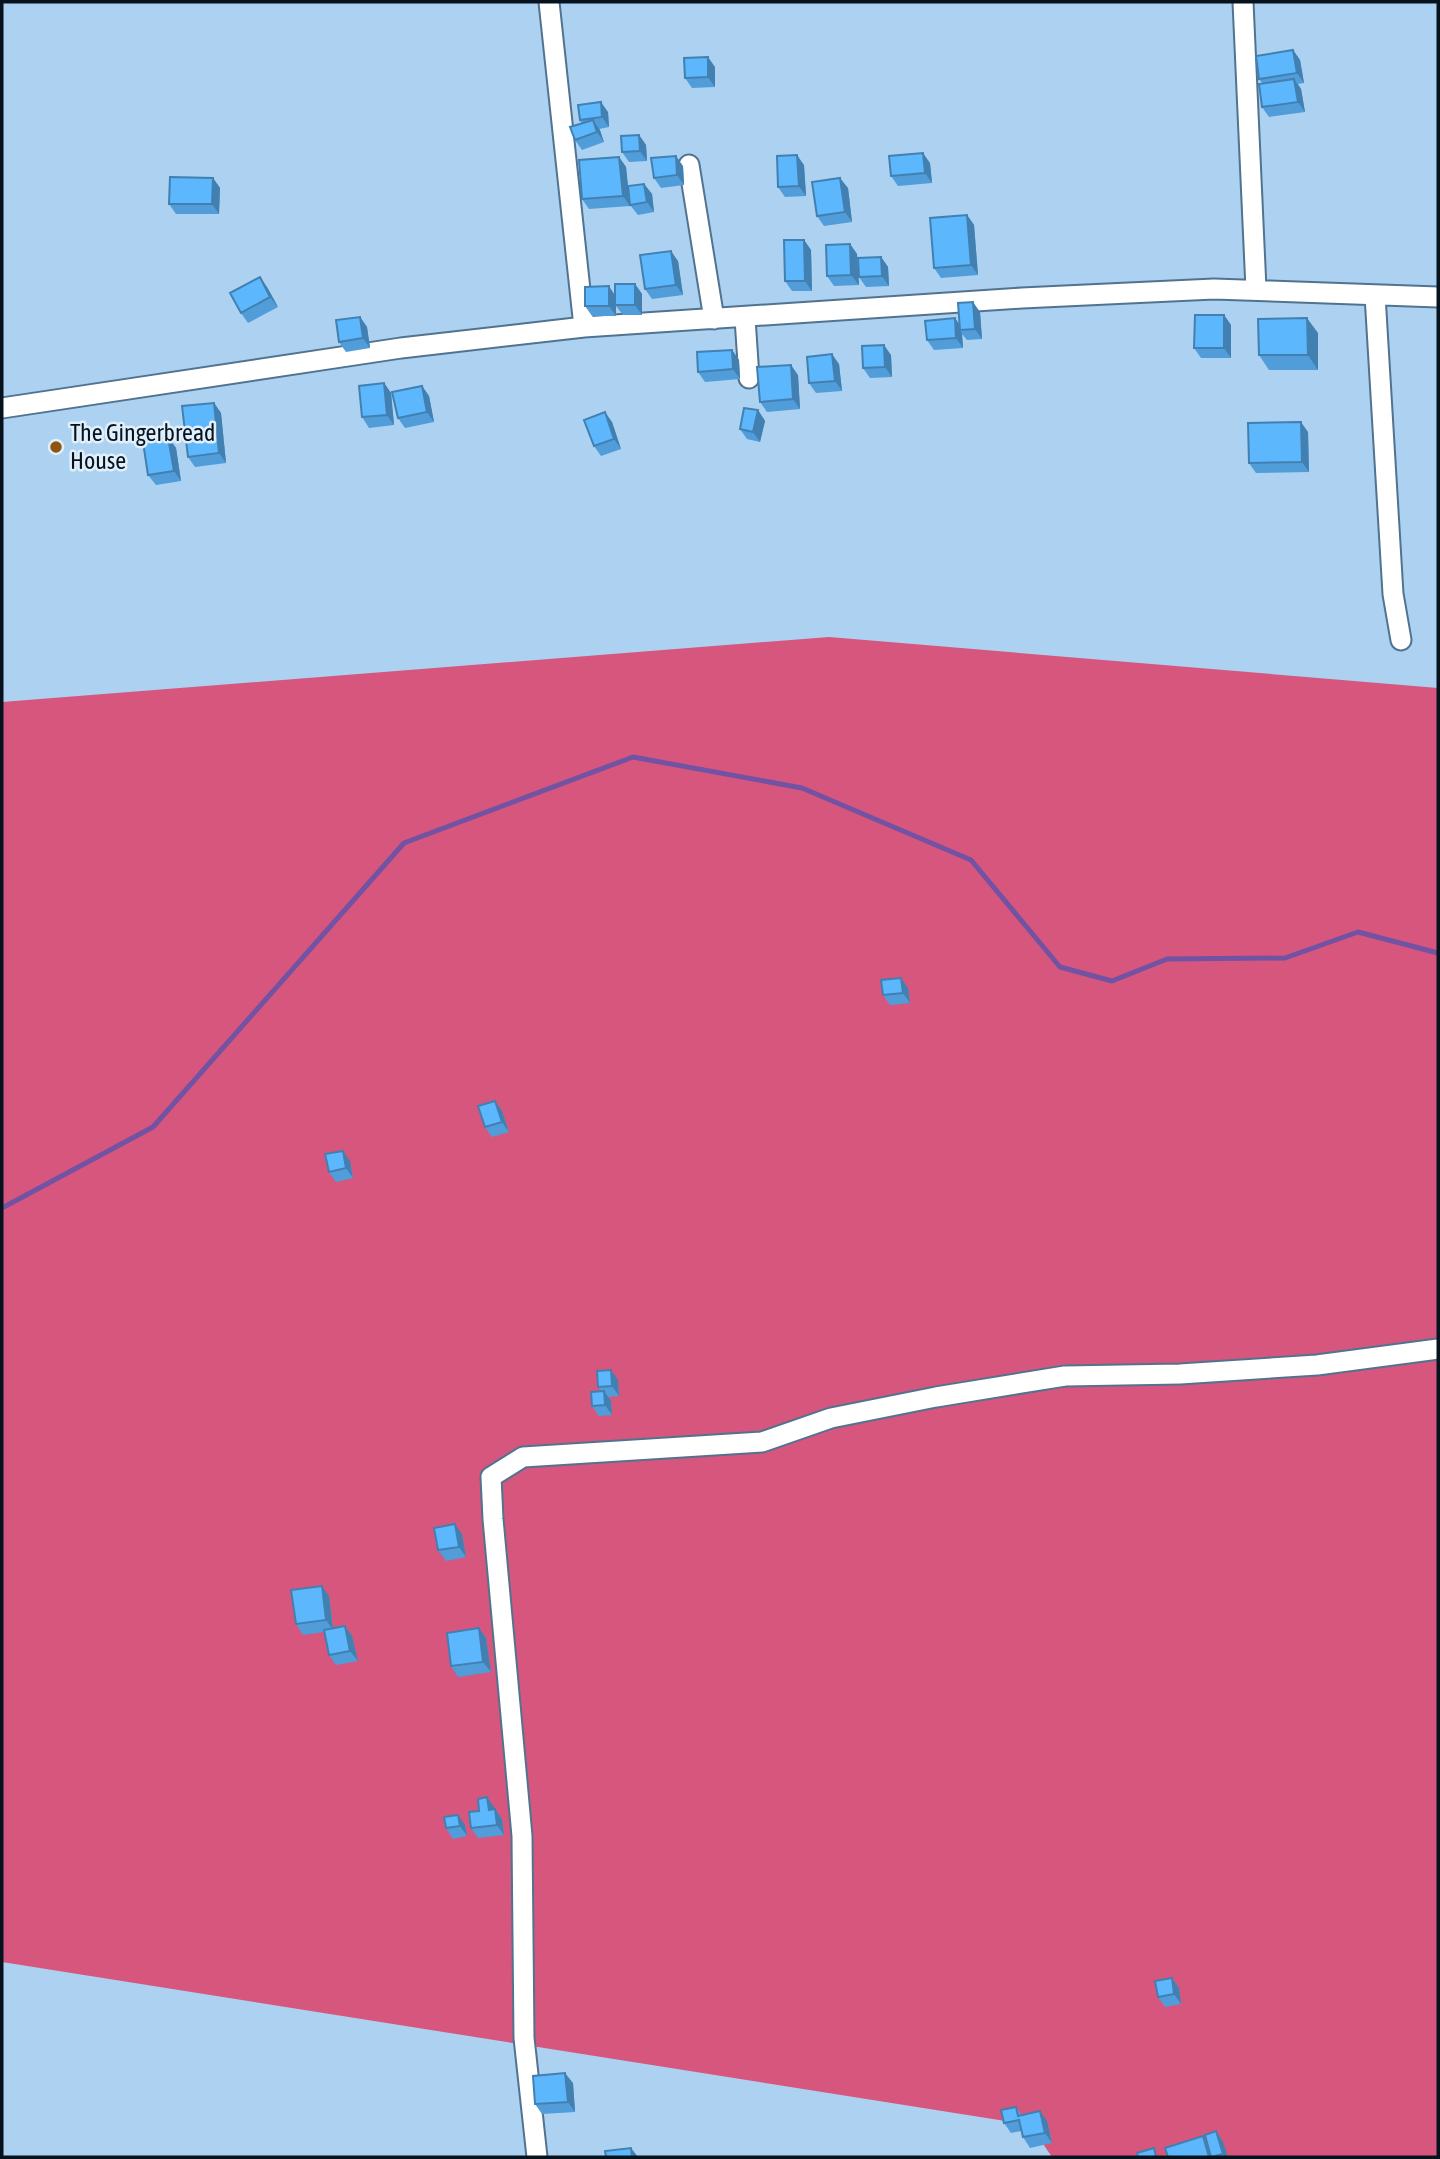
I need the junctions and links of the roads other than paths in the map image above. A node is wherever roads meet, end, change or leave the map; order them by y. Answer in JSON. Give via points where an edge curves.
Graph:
{"nodes":[{"id":1,"x":549,"y":2,"type":"edge"},
{"id":2,"x":1243,"y":2,"type":"edge"},
{"id":3,"x":689,"y":165,"type":"dead end"},
{"id":4,"x":1256,"y":289,"type":"junction"},
{"id":5,"x":1375,"y":295,"type":"junction"},
{"id":6,"x":1438,"y":297,"type":"edge"},
{"id":7,"x":745,"y":318,"type":"junction"},
{"id":8,"x":714,"y":319,"type":"junction"},
{"id":9,"x":584,"y":327,"type":"junction"},
{"id":10,"x":749,"y":378,"type":"dead end"},
{"id":11,"x":2,"y":408,"type":"edge"},
{"id":12,"x":1401,"y":640,"type":"dead end"},
{"id":13,"x":1438,"y":1349,"type":"edge"},
{"id":14,"x":537,"y":2157,"type":"edge"}],
"edges":[{"from":1,"to":9,"type":"street"},
{"from":2,"to":4,"type":"street"},
{"from":3,"to":8,"type":"street"},
{"from":4,"to":5,"type":"street"},
{"from":4,"to":7,"type":"street","via":[[1022,298]]},
{"from":5,"to":6,"type":"street"},
{"from":5,"to":12,"type":"street","via":[[1393,594]]},
{"from":7,"to":8,"type":"street"},
{"from":7,"to":10,"type":"street"},
{"from":8,"to":9,"type":"street"},
{"from":9,"to":11,"type":"street","via":[[401,348]]},
{"from":13,"to":14,"type":"street","via":[[1317,1365],[1065,1376],[831,1418],[762,1442],[523,1457],[491,1477],[522,1836],[524,2038]]}]}
